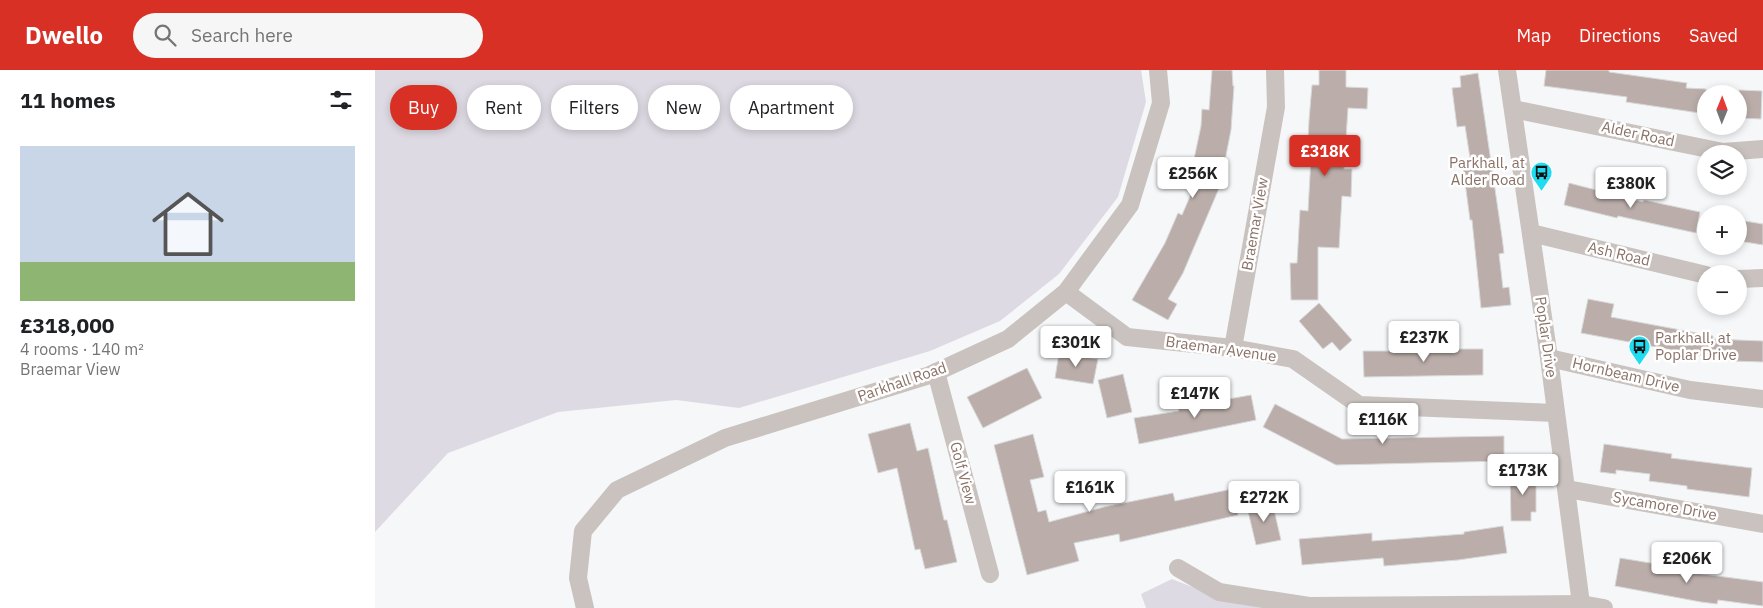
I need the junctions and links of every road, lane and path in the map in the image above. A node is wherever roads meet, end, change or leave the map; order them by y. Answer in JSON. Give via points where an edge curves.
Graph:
{"nodes":[{"id":1,"x":1158,"y":70,"type":"edge"},
{"id":2,"x":1275,"y":70,"type":"edge"},
{"id":3,"x":1507,"y":70,"type":"edge"},
{"id":4,"x":1513,"y":109,"type":"junction"},
{"id":5,"x":1763,"y":149,"type":"edge"},
{"id":6,"x":1531,"y":233,"type":"junction"},
{"id":7,"x":1697,"y":273,"type":"edge"},
{"id":8,"x":1763,"y":278,"type":"edge"},
{"id":9,"x":1747,"y":279,"type":"edge"},
{"id":10,"x":1066,"y":292,"type":"junction"},
{"id":11,"x":1233,"y":348,"type":"junction"},
{"id":12,"x":1549,"y":358,"type":"junction"},
{"id":13,"x":936,"y":372,"type":"junction"},
{"id":14,"x":1763,"y":399,"type":"edge"},
{"id":15,"x":1556,"y":413,"type":"junction"},
{"id":16,"x":1567,"y":489,"type":"junction"},
{"id":17,"x":1763,"y":524,"type":"edge"},
{"id":18,"x":1178,"y":568,"type":"dead end"},
{"id":19,"x":990,"y":574,"type":"dead end"},
{"id":20,"x":1581,"y":604,"type":"junction"},
{"id":21,"x":585,"y":608,"type":"edge"},
{"id":22,"x":1603,"y":608,"type":"edge"}],
"edges":[{"from":1,"to":10,"type":"street","name":"Parkhall Road","via":[[1161,102],[1130,205]]},
{"from":2,"to":11,"type":"street","name":"Braemar View","via":[[1276,107]]},
{"from":3,"to":4,"type":"street","name":"Poplar Drive"},
{"from":4,"to":5,"type":"street","name":"Alder Road","via":[[1723,152]]},
{"from":4,"to":6,"type":"street","name":"Poplar Drive"},
{"from":6,"to":7,"type":"street","name":"Ash Road"},
{"from":6,"to":12,"type":"street","name":"Poplar Drive"},
{"from":8,"to":9,"type":"street"},
{"from":10,"to":11,"type":"street","name":"Braemar Avenue","via":[[1127,337]]},
{"from":10,"to":13,"type":"street","name":"Parkhall Road","via":[[1008,339]]},
{"from":11,"to":15,"type":"street","name":"Braemar Avenue","via":[[1293,359],[1359,405]]},
{"from":12,"to":14,"type":"street","name":"Hornbeam Drive","via":[[1690,390]]},
{"from":12,"to":15,"type":"street","name":"Poplar Drive"},
{"from":13,"to":19,"type":"street","name":"Golf View"},
{"from":13,"to":21,"type":"street","name":"Parkhall Road","via":[[725,438],[617,490],[583,531],[577,578]]},
{"from":15,"to":16,"type":"street","name":"Poplar Drive"},
{"from":16,"to":17,"type":"street","name":"Sycamore Drive"},
{"from":16,"to":20,"type":"street","name":"Poplar Drive"},
{"from":18,"to":20,"type":"street","via":[[1219,592],[1309,606]]},
{"from":20,"to":22,"type":"street"}]}
